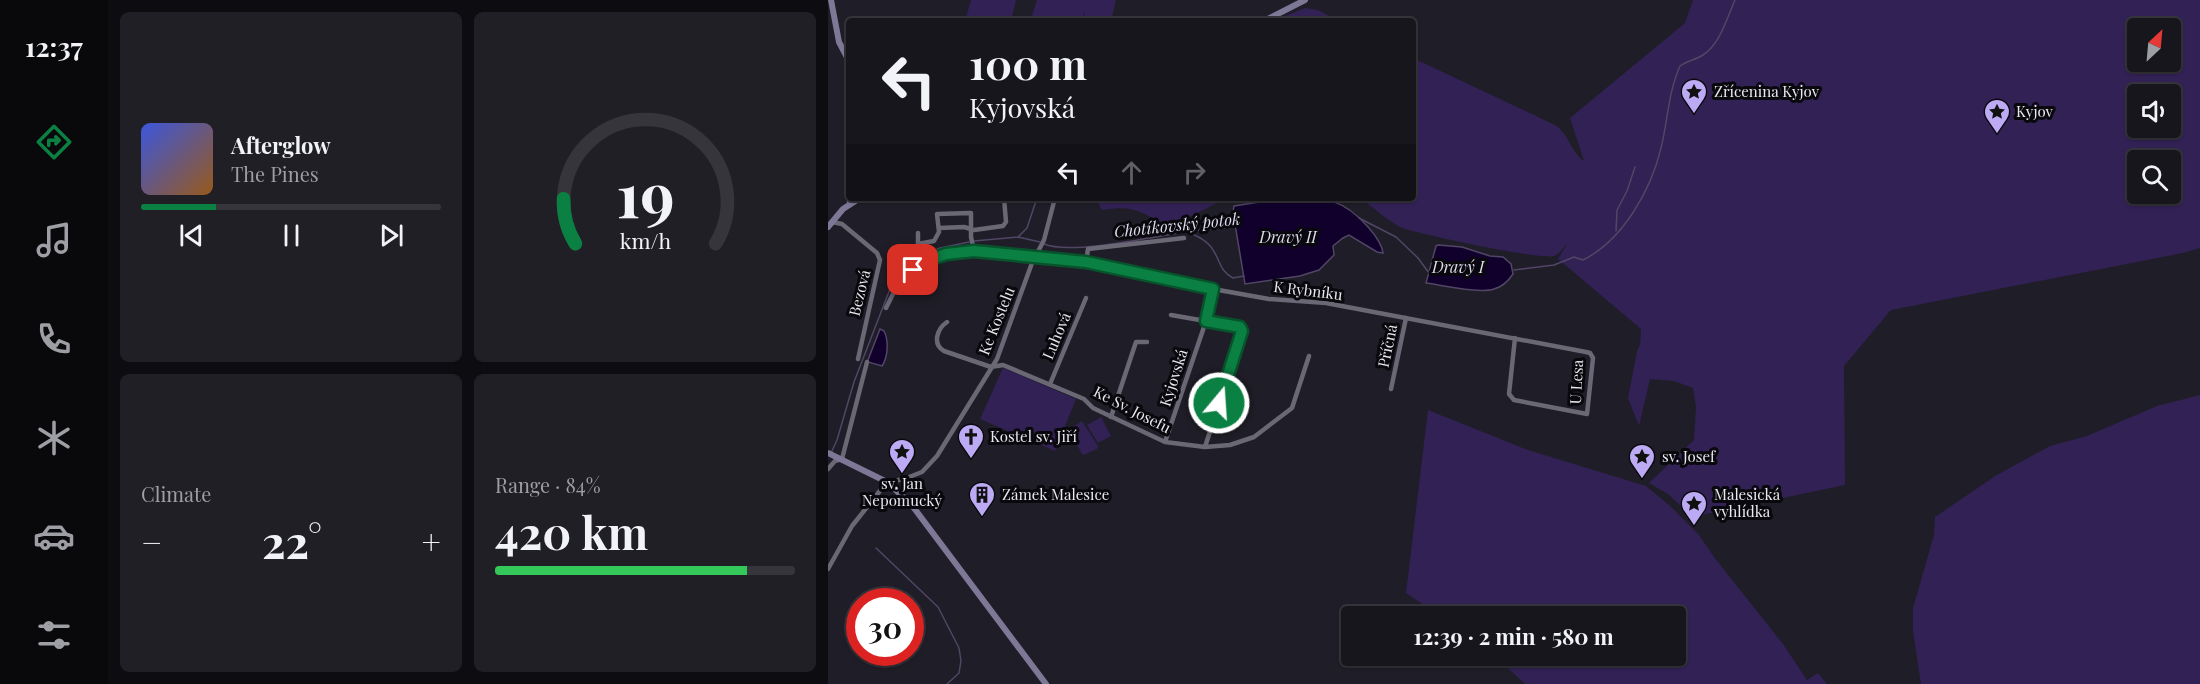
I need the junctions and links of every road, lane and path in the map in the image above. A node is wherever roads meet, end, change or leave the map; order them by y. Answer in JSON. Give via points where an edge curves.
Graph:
{"nodes":[{"id":1,"x":831,"y":0,"type":"edge"},
{"id":2,"x":1305,"y":0,"type":"edge"},
{"id":3,"x":1270,"y":18,"type":"edge"},
{"id":4,"x":846,"y":56,"type":"edge"},
{"id":5,"x":850,"y":201,"type":"edge"},
{"id":6,"x":855,"y":201,"type":"edge"},
{"id":7,"x":1004,"y":201,"type":"edge"},
{"id":8,"x":1054,"y":201,"type":"edge"},
{"id":9,"x":850,"y":204,"type":"junction"},
{"id":10,"x":830,"y":225,"type":"edge"},
{"id":11,"x":939,"y":228,"type":"junction"},
{"id":12,"x":972,"y":229,"type":"junction"},
{"id":13,"x":918,"y":233,"type":"dead end"},
{"id":14,"x":1184,"y":238,"type":"dead end"},
{"id":15,"x":974,"y":249,"type":"junction"},
{"id":16,"x":1035,"y":258,"type":"junction"},
{"id":17,"x":1086,"y":262,"type":"junction"},
{"id":18,"x":1213,"y":289,"type":"junction"},
{"id":19,"x":1086,"y":298,"type":"dead end"},
{"id":20,"x":886,"y":308,"type":"dead end"},
{"id":21,"x":1171,"y":315,"type":"dead end"},
{"id":22,"x":1406,"y":318,"type":"junction"},
{"id":23,"x":1206,"y":321,"type":"junction"},
{"id":24,"x":947,"y":322,"type":"dead end"},
{"id":25,"x":1515,"y":338,"type":"junction"},
{"id":26,"x":1147,"y":342,"type":"dead end"},
{"id":27,"x":1309,"y":356,"type":"dead end"},
{"id":28,"x":858,"y":359,"type":"dead end"},
{"id":29,"x":867,"y":362,"type":"dead end"},
{"id":30,"x":991,"y":367,"type":"junction"},
{"id":31,"x":1393,"y":379,"type":"junction"},
{"id":32,"x":1402,"y":381,"type":"dead end"},
{"id":33,"x":1050,"y":384,"type":"junction"},
{"id":34,"x":1391,"y":389,"type":"dead end"},
{"id":35,"x":1112,"y":417,"type":"junction"},
{"id":36,"x":1166,"y":442,"type":"junction"},
{"id":37,"x":1205,"y":447,"type":"junction"},
{"id":38,"x":835,"y":456,"type":"edge"},
{"id":39,"x":828,"y":469,"type":"edge"},
{"id":40,"x":887,"y":482,"type":"junction"},
{"id":41,"x":828,"y":569,"type":"edge"},
{"id":42,"x":1046,"y":684,"type":"edge"}],
"edges":[{"from":1,"to":4,"type":"street","via":[[839,42]]},
{"from":2,"to":3,"type":"street"},
{"from":5,"to":9,"type":"street"},
{"from":6,"to":9,"type":"street"},
{"from":7,"to":12,"type":"street","via":[[1004,225]]},
{"from":8,"to":16,"type":"street","name":"Ke Kostelu"},
{"from":9,"to":10,"type":"street"},
{"from":10,"to":28,"type":"street","name":"Bezová","via":[[842,224],[877,253],[880,260]]},
{"from":11,"to":12,"type":"street"},
{"from":11,"to":12,"type":"street","via":[[937,214],[971,213]]},
{"from":11,"to":13,"type":"street","via":[[938,238],[931,243],[918,244]]},
{"from":12,"to":15,"type":"street"},
{"from":14,"to":17,"type":"street","via":[[1088,249]]},
{"from":15,"to":16,"type":"street","name":"K Rybníku"},
{"from":15,"to":20,"type":"street","name":"K Rybníku","via":[[924,262],[897,284]]},
{"from":16,"to":17,"type":"street","name":"K Rybníku"},
{"from":16,"to":30,"type":"street","name":"Ke Kostelu"},
{"from":17,"to":18,"type":"street","name":"K Rybníku"},
{"from":18,"to":22,"type":"street","name":"K Rybníku","via":[[1315,301]]},
{"from":18,"to":23,"type":"street","name":"Kyjovská"},
{"from":19,"to":33,"type":"street","name":"Luhová"},
{"from":21,"to":23,"type":"street"},
{"from":22,"to":25,"type":"street","name":"K Rybníku"},
{"from":22,"to":31,"type":"street","name":"Příčná"},
{"from":23,"to":36,"type":"street","name":"Kyjovská"},
{"from":23,"to":37,"type":"street","via":[[1241,328],[1242,333]]},
{"from":24,"to":30,"type":"street","name":"Ke Sv. Josefu","via":[[941,326],[936,341],[939,348]]},
{"from":25,"to":25,"type":"street","name":"U Lesa","via":[[1509,394],[1514,400],[1587,414],[1593,358],[1590,353]]},
{"from":26,"to":35,"type":"street","via":[[1136,342]]},
{"from":27,"to":37,"type":"street","name":"Ke Sv. Josefu","via":[[1292,408],[1254,437],[1230,445]]},
{"from":29,"to":38,"type":"street"},
{"from":30,"to":33,"type":"street","name":"Ke Sv. Josefu","via":[[1004,365]]},
{"from":30,"to":40,"type":"street","name":"Ke Kostelu","via":[[940,451],[922,472]]},
{"from":31,"to":32,"type":"street","name":"Příčná"},
{"from":31,"to":34,"type":"street","name":"Příčná"},
{"from":33,"to":35,"type":"street","name":"Ke Sv. Josefu"},
{"from":35,"to":36,"type":"street","name":"Ke Sv. Josefu"},
{"from":36,"to":37,"type":"street","name":"Ke Sv. Josefu"},
{"from":38,"to":39,"type":"street"},
{"from":38,"to":40,"type":"street"},
{"from":40,"to":41,"type":"street","via":[[852,526]]},
{"from":40,"to":42,"type":"street","via":[[911,504]]}]}
